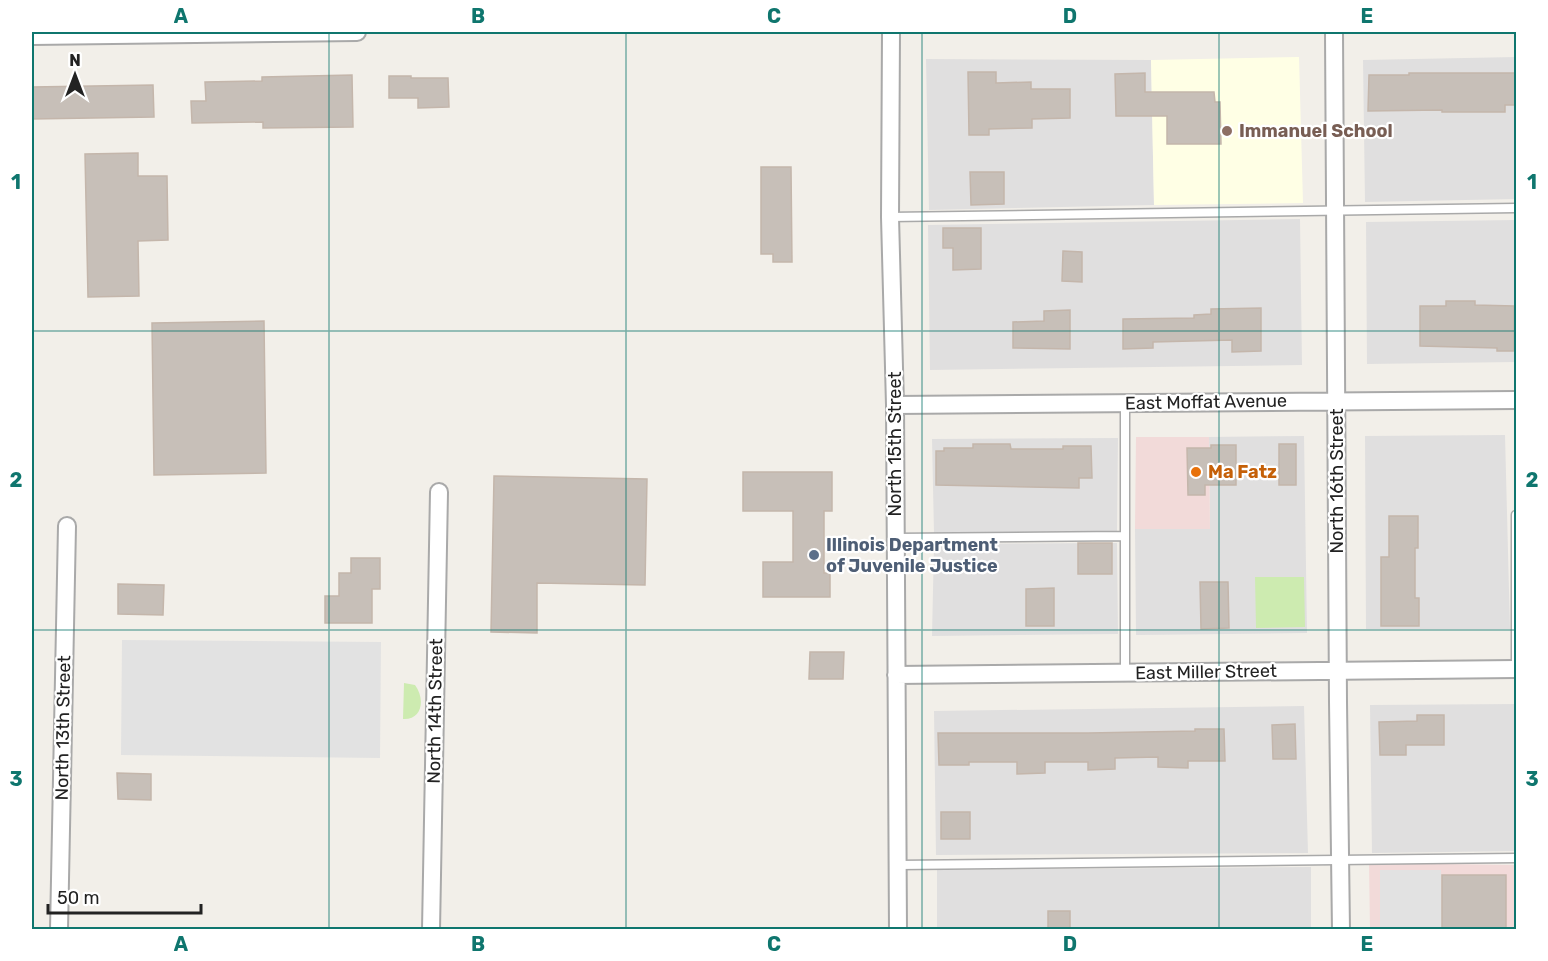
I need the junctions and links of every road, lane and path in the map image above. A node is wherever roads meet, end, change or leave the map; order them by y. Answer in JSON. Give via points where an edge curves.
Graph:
{"nodes":[{"id":1,"x":255,"y":32,"type":"edge"},
{"id":2,"x":357,"y":32,"type":"edge"},
{"id":3,"x":891,"y":32,"type":"edge"},
{"id":4,"x":1334,"y":32,"type":"edge"},
{"id":5,"x":64,"y":33,"type":"edge"},
{"id":6,"x":32,"y":36,"type":"edge"},
{"id":7,"x":1516,"y":208,"type":"edge"},
{"id":8,"x":1336,"y":210,"type":"junction"},
{"id":9,"x":890,"y":217,"type":"junction"},
{"id":10,"x":1337,"y":400,"type":"junction"},
{"id":11,"x":1516,"y":400,"type":"edge"},
{"id":12,"x":1125,"y":404,"type":"junction"},
{"id":13,"x":895,"y":405,"type":"junction"},
{"id":14,"x":439,"y":492,"type":"dead end"},
{"id":15,"x":1516,"y":515,"type":"edge"},
{"id":16,"x":67,"y":526,"type":"dead end"},
{"id":17,"x":1123,"y":536,"type":"junction"},
{"id":18,"x":895,"y":538,"type":"junction"},
{"id":19,"x":1338,"y":669,"type":"junction"},
{"id":20,"x":1516,"y":669,"type":"edge"},
{"id":21,"x":1125,"y":674,"type":"junction"},
{"id":22,"x":896,"y":675,"type":"junction"},
{"id":23,"x":1341,"y":858,"type":"junction"},
{"id":24,"x":1516,"y":858,"type":"edge"},
{"id":25,"x":898,"y":865,"type":"junction"},
{"id":26,"x":59,"y":930,"type":"edge"},
{"id":27,"x":431,"y":930,"type":"edge"},
{"id":28,"x":898,"y":930,"type":"edge"},
{"id":29,"x":1341,"y":930,"type":"edge"}],
"edges":[{"from":1,"to":2,"type":"street"},
{"from":1,"to":5,"type":"street"},
{"from":3,"to":9,"type":"street","name":"North 15th Street"},
{"from":4,"to":8,"type":"street","name":"North 16th Street"},
{"from":5,"to":6,"type":"street"},
{"from":7,"to":8,"type":"lane"},
{"from":8,"to":9,"type":"lane"},
{"from":8,"to":10,"type":"street","name":"North 16th Street"},
{"from":9,"to":13,"type":"street","name":"North 15th Street"},
{"from":10,"to":11,"type":"street","name":"East Moffat Avenue"},
{"from":10,"to":12,"type":"street","name":"East Moffat Avenue"},
{"from":10,"to":19,"type":"street","name":"North 16th Street"},
{"from":12,"to":13,"type":"street","name":"East Moffat Avenue"},
{"from":12,"to":17,"type":"lane"},
{"from":13,"to":18,"type":"street","name":"North 15th Street"},
{"from":14,"to":27,"type":"street","name":"North 14th Street"},
{"from":15,"to":20,"type":"lane"},
{"from":16,"to":26,"type":"street","name":"North 13th Street"},
{"from":17,"to":18,"type":"lane"},
{"from":17,"to":21,"type":"lane"},
{"from":18,"to":22,"type":"street","name":"North 15th Street"},
{"from":19,"to":20,"type":"street","name":"East Miller Street"},
{"from":19,"to":21,"type":"street","name":"East Miller Street"},
{"from":19,"to":23,"type":"street","name":"North 16th Street"},
{"from":21,"to":22,"type":"street","name":"East Miller Street"},
{"from":22,"to":25,"type":"street","name":"North 15th Street"},
{"from":23,"to":24,"type":"lane"},
{"from":23,"to":25,"type":"lane"},
{"from":23,"to":29,"type":"street","name":"North 16th Street"},
{"from":25,"to":28,"type":"street","name":"North 15th Street"}]}
